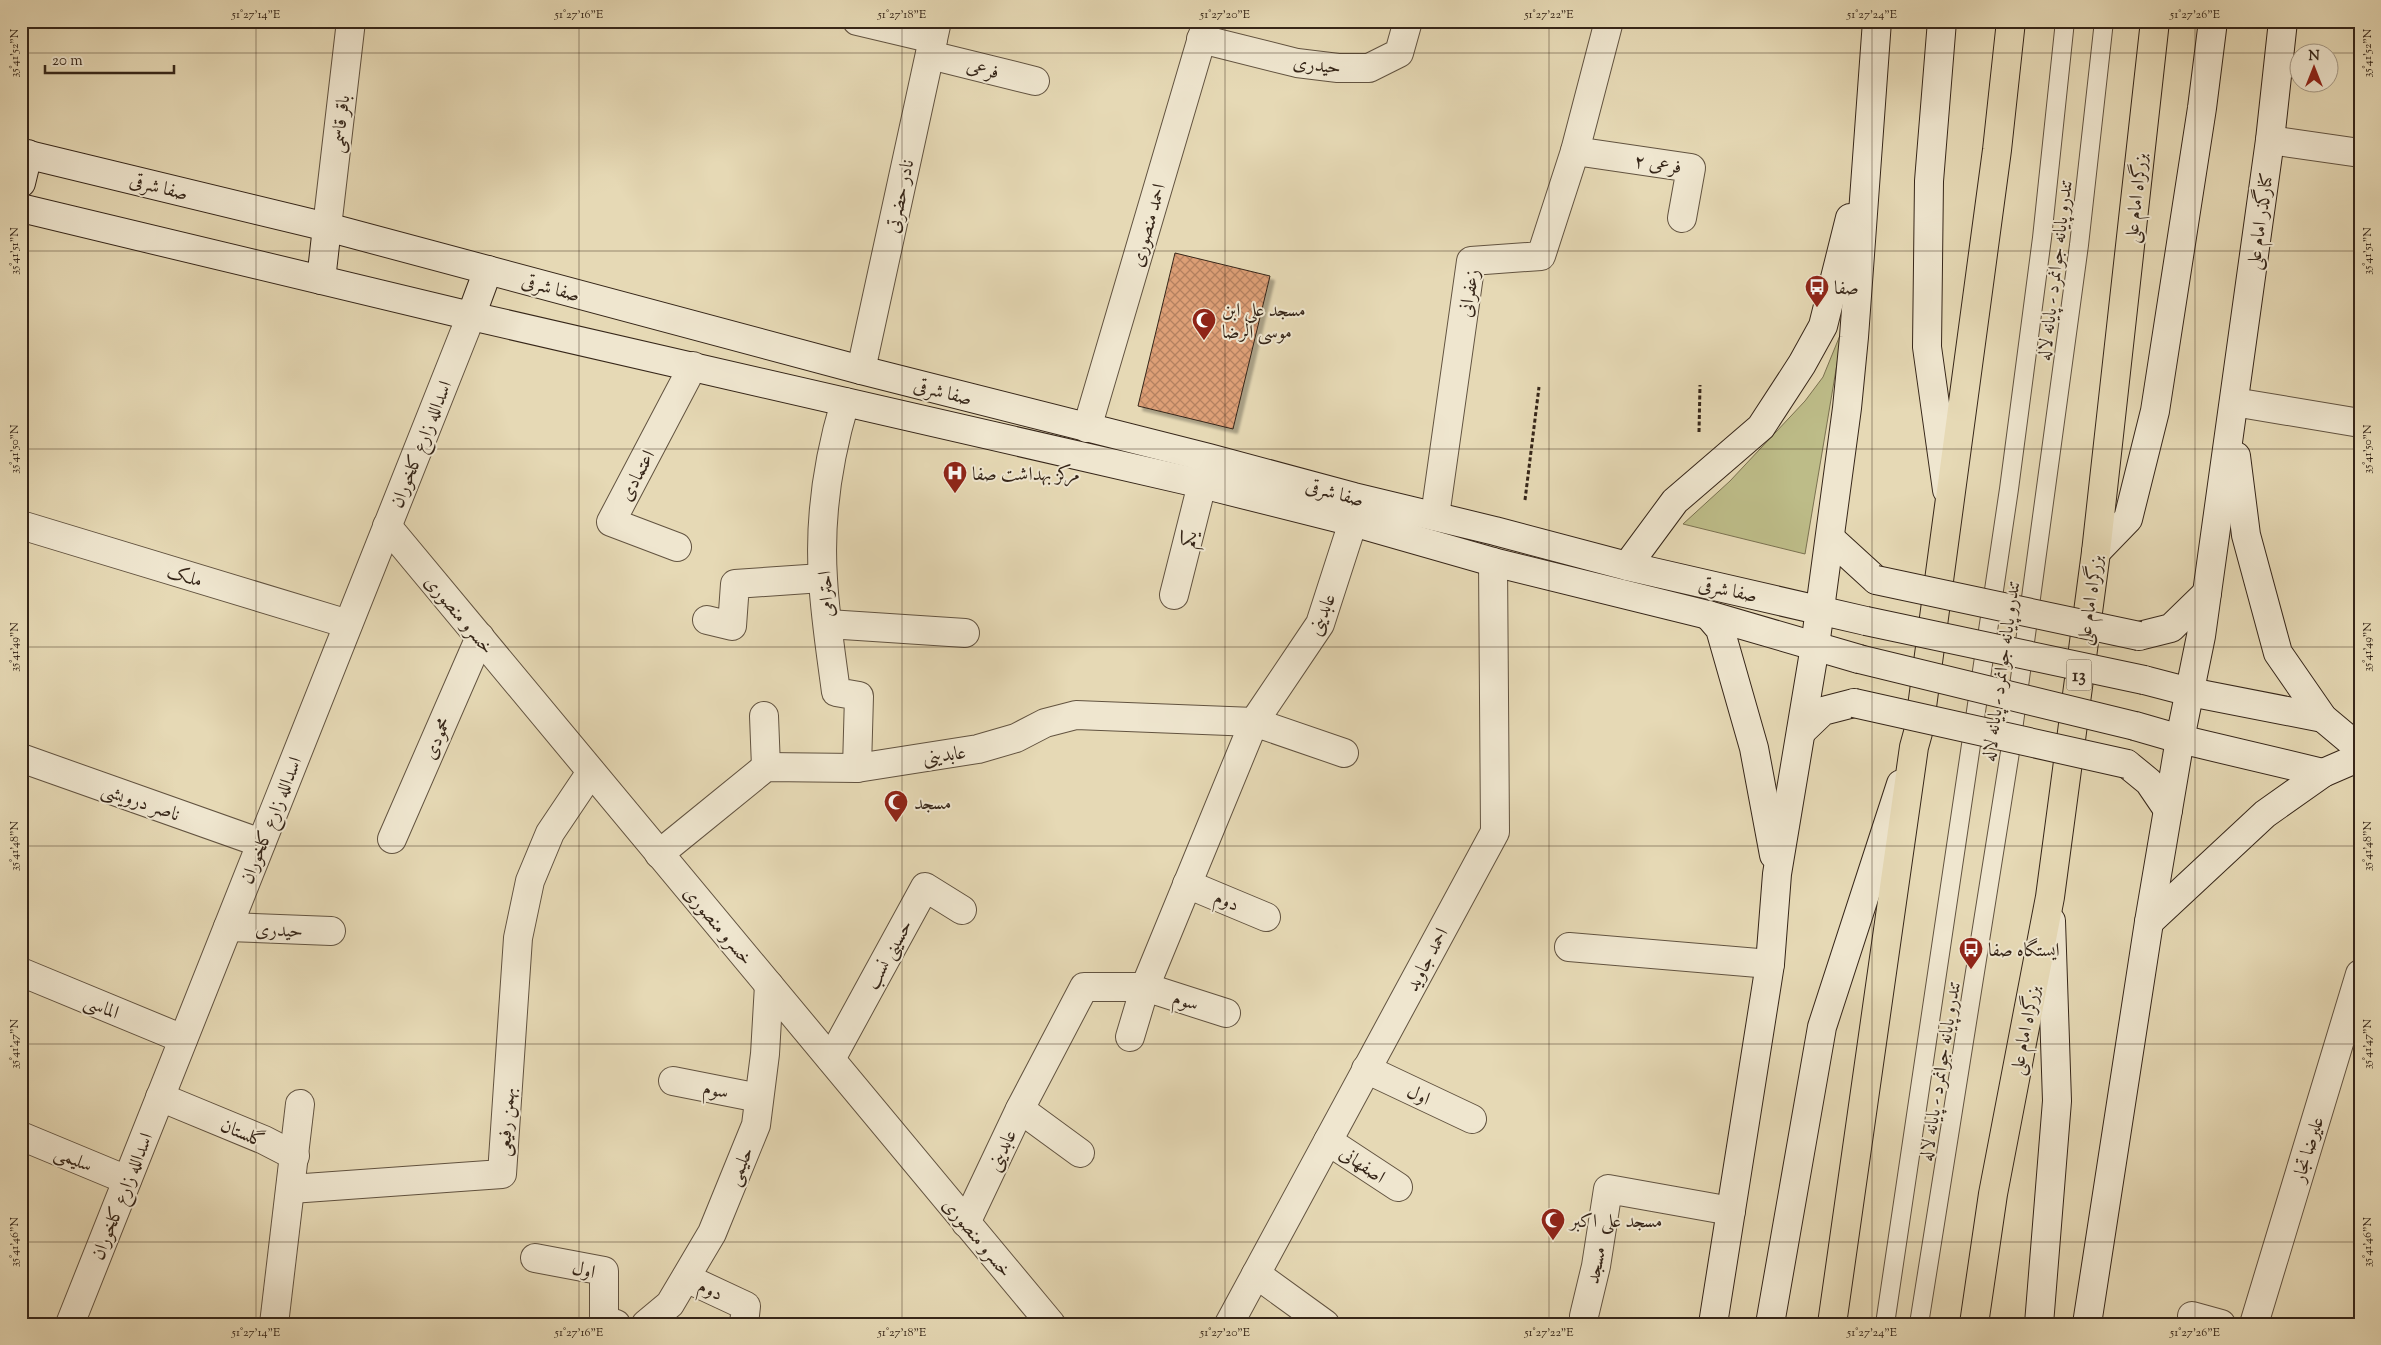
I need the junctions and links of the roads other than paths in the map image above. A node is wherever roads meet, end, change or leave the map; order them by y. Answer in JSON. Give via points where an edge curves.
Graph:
{"nodes":[{"id":1,"x":351,"y":21,"type":"edge"},
{"id":2,"x":857,"y":21,"type":"edge"},
{"id":3,"x":1408,"y":21,"type":"edge"},
{"id":4,"x":1609,"y":21,"type":"edge"},
{"id":5,"x":1878,"y":21,"type":"edge"},
{"id":6,"x":1942,"y":21,"type":"edge"},
{"id":7,"x":2011,"y":21,"type":"edge"},
{"id":8,"x":2065,"y":21,"type":"edge"},
{"id":9,"x":2104,"y":21,"type":"edge"},
{"id":10,"x":2155,"y":21,"type":"edge"},
{"id":11,"x":2213,"y":21,"type":"edge"},
{"id":12,"x":2283,"y":21,"type":"edge"},
{"id":13,"x":1204,"y":30,"type":"edge"},
{"id":14,"x":933,"y":38,"type":"edge"},
{"id":15,"x":1036,"y":81,"type":"dead end"},
{"id":16,"x":2270,"y":140,"type":"junction"},
{"id":17,"x":1867,"y":148,"type":"junction"},
{"id":18,"x":1575,"y":150,"type":"junction"},
{"id":19,"x":24,"y":153,"type":"edge"},
{"id":20,"x":2360,"y":153,"type":"edge"},
{"id":21,"x":21,"y":183,"type":"edge"},
{"id":22,"x":21,"y":208,"type":"edge"},
{"id":23,"x":1682,"y":218,"type":"dead end"},
{"id":24,"x":327,"y":227,"type":"junction"},
{"id":25,"x":488,"y":270,"type":"junction"},
{"id":26,"x":321,"y":280,"type":"junction"},
{"id":27,"x":471,"y":316,"type":"junction"},
{"id":28,"x":711,"y":330,"type":"junction"},
{"id":29,"x":693,"y":366,"type":"junction"},
{"id":30,"x":861,"y":370,"type":"junction"},
{"id":31,"x":845,"y":402,"type":"junction"},
{"id":32,"x":2232,"y":411,"type":"junction"},
{"id":33,"x":2360,"y":423,"type":"edge"},
{"id":34,"x":1087,"y":428,"type":"junction"},
{"id":35,"x":1081,"y":457,"type":"junction"},
{"id":36,"x":1205,"y":471,"type":"junction"},
{"id":37,"x":1949,"y":502,"type":"junction"},
{"id":38,"x":1435,"y":516,"type":"junction"},
{"id":39,"x":1353,"y":522,"type":"junction"},
{"id":40,"x":21,"y":526,"type":"edge"},
{"id":41,"x":387,"y":526,"type":"junction"},
{"id":42,"x":1507,"y":534,"type":"junction"},
{"id":43,"x":1830,"y":538,"type":"junction"},
{"id":44,"x":1429,"y":544,"type":"junction"},
{"id":45,"x":677,"y":547,"type":"dead end"},
{"id":46,"x":2096,"y":552,"type":"junction"},
{"id":47,"x":1493,"y":562,"type":"junction"},
{"id":48,"x":1627,"y":566,"type":"junction"},
{"id":49,"x":822,"y":578,"type":"junction"},
{"id":50,"x":2208,"y":593,"type":"junction"},
{"id":51,"x":1174,"y":595,"type":"dead end"},
{"id":52,"x":1818,"y":608,"type":"junction"},
{"id":53,"x":1708,"y":615,"type":"junction"},
{"id":54,"x":707,"y":620,"type":"dead end"},
{"id":55,"x":348,"y":624,"type":"junction"},
{"id":56,"x":828,"y":624,"type":"junction"},
{"id":57,"x":965,"y":634,"type":"dead end"},
{"id":58,"x":480,"y":637,"type":"junction"},
{"id":59,"x":1815,"y":646,"type":"junction"},
{"id":60,"x":2190,"y":692,"type":"junction"},
{"id":61,"x":764,"y":716,"type":"dead end"},
{"id":62,"x":2323,"y":718,"type":"junction"},
{"id":63,"x":1254,"y":722,"type":"junction"},
{"id":64,"x":1801,"y":732,"type":"junction"},
{"id":65,"x":2180,"y":739,"type":"junction"},
{"id":66,"x":1914,"y":747,"type":"junction"},
{"id":67,"x":2360,"y":749,"type":"edge"},
{"id":68,"x":1344,"y":753,"type":"dead end"},
{"id":69,"x":2360,"y":757,"type":"edge"},
{"id":70,"x":21,"y":758,"type":"edge"},
{"id":71,"x":766,"y":767,"type":"junction"},
{"id":72,"x":857,"y":768,"type":"junction"},
{"id":73,"x":592,"y":772,"type":"junction"},
{"id":74,"x":2323,"y":773,"type":"junction"},
{"id":75,"x":2168,"y":810,"type":"junction"},
{"id":76,"x":392,"y":839,"type":"dead end"},
{"id":77,"x":261,"y":843,"type":"junction"},
{"id":78,"x":659,"y":854,"type":"junction"},
{"id":79,"x":1777,"y":874,"type":"junction"},
{"id":80,"x":1187,"y":884,"type":"junction"},
{"id":81,"x":2050,"y":897,"type":"junction"},
{"id":82,"x":962,"y":910,"type":"dead end"},
{"id":83,"x":1266,"y":917,"type":"dead end"},
{"id":84,"x":2149,"y":922,"type":"junction"},
{"id":85,"x":228,"y":927,"type":"junction"},
{"id":86,"x":331,"y":931,"type":"dead end"},
{"id":87,"x":1569,"y":947,"type":"dead end"},
{"id":88,"x":1770,"y":964,"type":"junction"},
{"id":89,"x":21,"y":972,"type":"edge"},
{"id":90,"x":2360,"y":974,"type":"edge"},
{"id":91,"x":769,"y":985,"type":"junction"},
{"id":92,"x":1145,"y":987,"type":"junction"},
{"id":93,"x":1226,"y":1013,"type":"dead end"},
{"id":94,"x":1130,"y":1037,"type":"dead end"},
{"id":95,"x":184,"y":1039,"type":"junction"},
{"id":96,"x":831,"y":1059,"type":"junction"},
{"id":97,"x":1366,"y":1069,"type":"junction"},
{"id":98,"x":674,"y":1081,"type":"dead end"},
{"id":99,"x":160,"y":1097,"type":"junction"},
{"id":100,"x":759,"y":1098,"type":"junction"},
{"id":101,"x":300,"y":1104,"type":"dead end"},
{"id":102,"x":1020,"y":1109,"type":"junction"},
{"id":103,"x":1472,"y":1119,"type":"dead end"},
{"id":104,"x":21,"y":1136,"type":"edge"},
{"id":105,"x":1328,"y":1141,"type":"junction"},
{"id":106,"x":1080,"y":1153,"type":"dead end"},
{"id":107,"x":295,"y":1156,"type":"junction"},
{"id":108,"x":127,"y":1180,"type":"junction"},
{"id":109,"x":1398,"y":1187,"type":"dead end"},
{"id":110,"x":291,"y":1188,"type":"junction"},
{"id":111,"x":1732,"y":1211,"type":"junction"},
{"id":112,"x":966,"y":1223,"type":"junction"},
{"id":113,"x":535,"y":1258,"type":"dead end"},
{"id":114,"x":1256,"y":1274,"type":"junction"},
{"id":115,"x":686,"y":1278,"type":"junction"},
{"id":116,"x":1584,"y":1316,"type":"dead end"},
{"id":117,"x":2192,"y":1316,"type":"dead end"},
{"id":118,"x":70,"y":1324,"type":"edge"},
{"id":119,"x":274,"y":1324,"type":"edge"},
{"id":120,"x":616,"y":1324,"type":"edge"},
{"id":121,"x":646,"y":1324,"type":"edge"},
{"id":122,"x":744,"y":1324,"type":"edge"},
{"id":123,"x":1051,"y":1324,"type":"edge"},
{"id":124,"x":1229,"y":1324,"type":"edge"},
{"id":125,"x":1325,"y":1324,"type":"edge"},
{"id":126,"x":1713,"y":1324,"type":"edge"},
{"id":127,"x":1770,"y":1324,"type":"edge"},
{"id":128,"x":1832,"y":1324,"type":"edge"},
{"id":129,"x":1886,"y":1324,"type":"edge"},
{"id":130,"x":1919,"y":1324,"type":"edge"},
{"id":131,"x":1974,"y":1324,"type":"edge"},
{"id":132,"x":2039,"y":1324,"type":"edge"},
{"id":133,"x":2087,"y":1324,"type":"edge"},
{"id":134,"x":2221,"y":1324,"type":"edge"},
{"id":135,"x":2254,"y":1324,"type":"edge"}],
"edges":[{"from":1,"to":24,"type":"street","name":"باقر قاسمی"},
{"from":2,"to":14,"type":"street","name":"فرعی"},
{"from":3,"to":13,"type":"street","name":"حیدری","via":[[1399,53],[1369,68],[1297,63]]},
{"from":4,"to":18,"type":"street","name":"زعفرانی"},
{"from":5,"to":17,"type":"street"},
{"from":6,"to":37,"type":"street","via":[[1929,181],[1927,347]]},
{"from":7,"to":37,"type":"highway","via":[[1996,160]]},
{"from":8,"to":129,"type":"lane","via":[[2042,238],[2010,480]]},
{"from":9,"to":130,"type":"lane","name":"تندرو پایانه جوانمرد - پایانه لاله","via":[[2076,264],[2013,733]]},
{"from":10,"to":46,"type":"highway","name":"بزرگراه امام علی","number":"13"},
{"from":11,"to":46,"type":"street","via":[[2154,411],[2128,519]]},
{"from":12,"to":16,"type":"street","name":"کنارگذر امام علی"},
{"from":13,"to":34,"type":"street","name":"احمد منصوری"},
{"from":14,"to":15,"type":"street","name":"فرعی"},
{"from":14,"to":30,"type":"street","name":"نادر حضرتی"},
{"from":16,"to":20,"type":"street"},
{"from":16,"to":32,"type":"street","name":"کنارگذر امام علی"},
{"from":17,"to":43,"type":"street","via":[[1854,337]]},
{"from":17,"to":48,"type":"street","via":[[1823,326],[1802,364],[1761,427],[1675,501]]},
{"from":18,"to":23,"type":"street","name":"فرعی ۲","via":[[1691,168]]},
{"from":18,"to":38,"type":"street","name":"زعفرانی","via":[[1541,256],[1471,261]]},
{"from":19,"to":21,"type":"street"},
{"from":19,"to":24,"type":"street","name":"صفا شرقی"},
{"from":22,"to":26,"type":"street","name":"صفا شرقی"},
{"from":24,"to":25,"type":"street","name":"صفا شرقی"},
{"from":24,"to":26,"type":"street","name":"باقر قاسمی"},
{"from":25,"to":27,"type":"street","name":"اسدالله زارع کلخوران"},
{"from":25,"to":28,"type":"street","name":"صفا شرقی"},
{"from":26,"to":27,"type":"street","name":"صفا شرقی"},
{"from":27,"to":29,"type":"street","name":"صفا شرقی"},
{"from":27,"to":41,"type":"street","name":"اسدالله زارع کلخوران"},
{"from":28,"to":29,"type":"street"},
{"from":28,"to":30,"type":"street","name":"صفا شرقی"},
{"from":29,"to":31,"type":"street","name":"صفا شرقی"},
{"from":29,"to":45,"type":"street","name":"اعتمادی","via":[[611,522]]},
{"from":30,"to":34,"type":"street","name":"صفا شرقی"},
{"from":31,"to":35,"type":"street","name":"صفا شرقی"},
{"from":31,"to":49,"type":"street","name":"احترامی","via":[[826,479]]},
{"from":32,"to":33,"type":"street"},
{"from":32,"to":50,"type":"street","name":"کنارگذر امام علی"},
{"from":32,"to":62,"type":"street","via":[[2246,535],[2278,653]]},
{"from":34,"to":35,"type":"street","name":"احمد منصوری"},
{"from":34,"to":36,"type":"street","name":"صفا شرقی"},
{"from":35,"to":36,"type":"street","name":"صفا شرقی"},
{"from":36,"to":38,"type":"street","name":"صفا شرقی"},
{"from":36,"to":39,"type":"street","name":"صفا شرقی"},
{"from":36,"to":51,"type":"street","name":"یکم"},
{"from":37,"to":66,"type":"highway"},
{"from":38,"to":42,"type":"street","name":"صفا شرقی"},
{"from":38,"to":44,"type":"street"},
{"from":39,"to":44,"type":"street","name":"صفا شرقی"},
{"from":39,"to":63,"type":"street","name":"عابدینی","via":[[1320,624]]},
{"from":40,"to":55,"type":"street","name":"ملک"},
{"from":41,"to":55,"type":"street","name":"اسدالله زارع کلخوران"},
{"from":41,"to":58,"type":"street","name":"خسرو منصوری"},
{"from":42,"to":47,"type":"street","name":"احمد جاوید"},
{"from":42,"to":48,"type":"street","name":"صفا شرقی"},
{"from":43,"to":50,"type":"street","bridge":true,"via":[[1876,580],[2139,636],[2171,628]]},
{"from":43,"to":52,"type":"street"},
{"from":44,"to":47,"type":"street","name":"صفا شرقی"},
{"from":46,"to":81,"type":"highway","name":"بزرگراه امام علی","number":"13"},
{"from":47,"to":53,"type":"street","name":"صفا شرقی"},
{"from":47,"to":97,"type":"street","name":"احمد جاوید","via":[[1495,832]]},
{"from":48,"to":52,"type":"street","name":"صفا شرقی"},
{"from":49,"to":54,"type":"street","via":[[735,584],[732,626]]},
{"from":49,"to":56,"type":"street","name":"احترامی"},
{"from":50,"to":60,"type":"street","name":"کنارگذر امام علی"},
{"from":52,"to":59,"type":"street"},
{"from":52,"to":60,"type":"street","name":"صفا شرقی","bridge":true},
{"from":53,"to":59,"type":"street","name":"صفا شرقی"},
{"from":53,"to":79,"type":"street","via":[[1720,629],[1754,748]]},
{"from":55,"to":77,"type":"street","name":"اسدالله زارع کلخوران"},
{"from":56,"to":57,"type":"street"},
{"from":56,"to":72,"type":"street","name":"احترامی","via":[[836,692],[858,696]]},
{"from":58,"to":73,"type":"street","name":"خسرو منصوری"},
{"from":58,"to":76,"type":"street","name":"محمودی"},
{"from":59,"to":64,"type":"street"},
{"from":59,"to":65,"type":"street","name":"صفا شرقی","bridge":true},
{"from":60,"to":62,"type":"street","name":"صفا شرقی"},
{"from":60,"to":65,"type":"street","name":"کنارگذر امام علی"},
{"from":61,"to":71,"type":"street"},
{"from":62,"to":67,"type":"street"},
{"from":63,"to":68,"type":"street"},
{"from":63,"to":72,"type":"street","name":"عابدینی","via":[[1076,715],[1045,723],[1016,738],[978,749]]},
{"from":63,"to":80,"type":"street","name":"عابدینی"},
{"from":64,"to":75,"type":"street","bridge":true,"via":[[1823,710],[1854,703],[2127,764],[2149,782]]},
{"from":64,"to":79,"type":"street"},
{"from":65,"to":74,"type":"street","name":"صفا شرقی"},
{"from":65,"to":75,"type":"street","name":"کنارگذر امام علی"},
{"from":66,"to":127,"type":"street","via":[[1822,1027]]},
{"from":66,"to":128,"type":"highway"},
{"from":69,"to":74,"type":"street"},
{"from":70,"to":77,"type":"street","name":"ناصر درویشی"},
{"from":71,"to":72,"type":"street","name":"عابدینی"},
{"from":71,"to":78,"type":"street"},
{"from":73,"to":78,"type":"street","name":"خسرو منصوری"},
{"from":73,"to":110,"type":"street","name":"بهمن رفیعی","via":[[550,832],[530,881],[518,938],[502,1174]]},
{"from":74,"to":84,"type":"street","via":[[2265,814]]},
{"from":75,"to":84,"type":"street","name":"کنارگذر امام علی"},
{"from":77,"to":85,"type":"street","name":"اسدالله زارع کلخوران"},
{"from":78,"to":91,"type":"street","name":"خسرو منصوری"},
{"from":79,"to":88,"type":"street"},
{"from":80,"to":83,"type":"street","name":"دوم"},
{"from":80,"to":92,"type":"street","name":"عابدینی"},
{"from":81,"to":131,"type":"highway","name":"بزرگراه امام علی","number":"13","via":[[1993,1194]]},
{"from":81,"to":132,"type":"street","via":[[2057,1102]]},
{"from":82,"to":96,"type":"street","name":"حسینی نسب","via":[[925,887]]},
{"from":84,"to":133,"type":"street","name":"کنارگذر امام علی"},
{"from":85,"to":86,"type":"street","name":"حیدری"},
{"from":85,"to":95,"type":"street","name":"اسدالله زارع کلخوران"},
{"from":87,"to":88,"type":"street"},
{"from":88,"to":111,"type":"street"},
{"from":89,"to":95,"type":"street","name":"الماسی"},
{"from":90,"to":135,"type":"street","name":"علیرضا تجار"},
{"from":91,"to":96,"type":"street","name":"خسرو منصوری"},
{"from":91,"to":100,"type":"street","name":"حلیمی"},
{"from":92,"to":93,"type":"street","name":"سوم"},
{"from":92,"to":94,"type":"street"},
{"from":92,"to":102,"type":"street","name":"عابدینی","via":[[1084,987]]},
{"from":95,"to":99,"type":"street","name":"اسدالله زارع کلخوران"},
{"from":96,"to":112,"type":"street","name":"خسرو منصوری"},
{"from":97,"to":103,"type":"street","name":"اول"},
{"from":97,"to":105,"type":"street","name":"احمد جاوید"},
{"from":98,"to":100,"type":"street","name":"سوم"},
{"from":99,"to":107,"type":"street","name":"گلستان"},
{"from":99,"to":108,"type":"street","name":"اسدالله زارع کلخوران"},
{"from":100,"to":115,"type":"street","name":"حلیمی","via":[[756,1125],[712,1233]]},
{"from":101,"to":107,"type":"street"},
{"from":102,"to":106,"type":"street"},
{"from":102,"to":112,"type":"street","name":"عابدینی"},
{"from":104,"to":108,"type":"street","name":"سلیمی"},
{"from":105,"to":109,"type":"street","name":"اصفهانی"},
{"from":105,"to":114,"type":"street","name":"احمد جاوید"},
{"from":107,"to":110,"type":"street"},
{"from":108,"to":118,"type":"street","name":"اسدالله زارع کلخوران"},
{"from":110,"to":119,"type":"street"},
{"from":111,"to":116,"type":"street","name":"مسجد","via":[[1608,1188],[1596,1266]]},
{"from":111,"to":126,"type":"street"},
{"from":112,"to":123,"type":"street","name":"خسرو منصوری"},
{"from":113,"to":120,"type":"street","name":"اول","via":[[604,1271],[604,1320]]},
{"from":114,"to":124,"type":"street","name":"احمد جاوید"},
{"from":114,"to":125,"type":"street"},
{"from":115,"to":121,"type":"street","name":"حلیمی","via":[[670,1304]]},
{"from":115,"to":122,"type":"street","name":"دوم","via":[[746,1306]]},
{"from":117,"to":134,"type":"street"}]}
